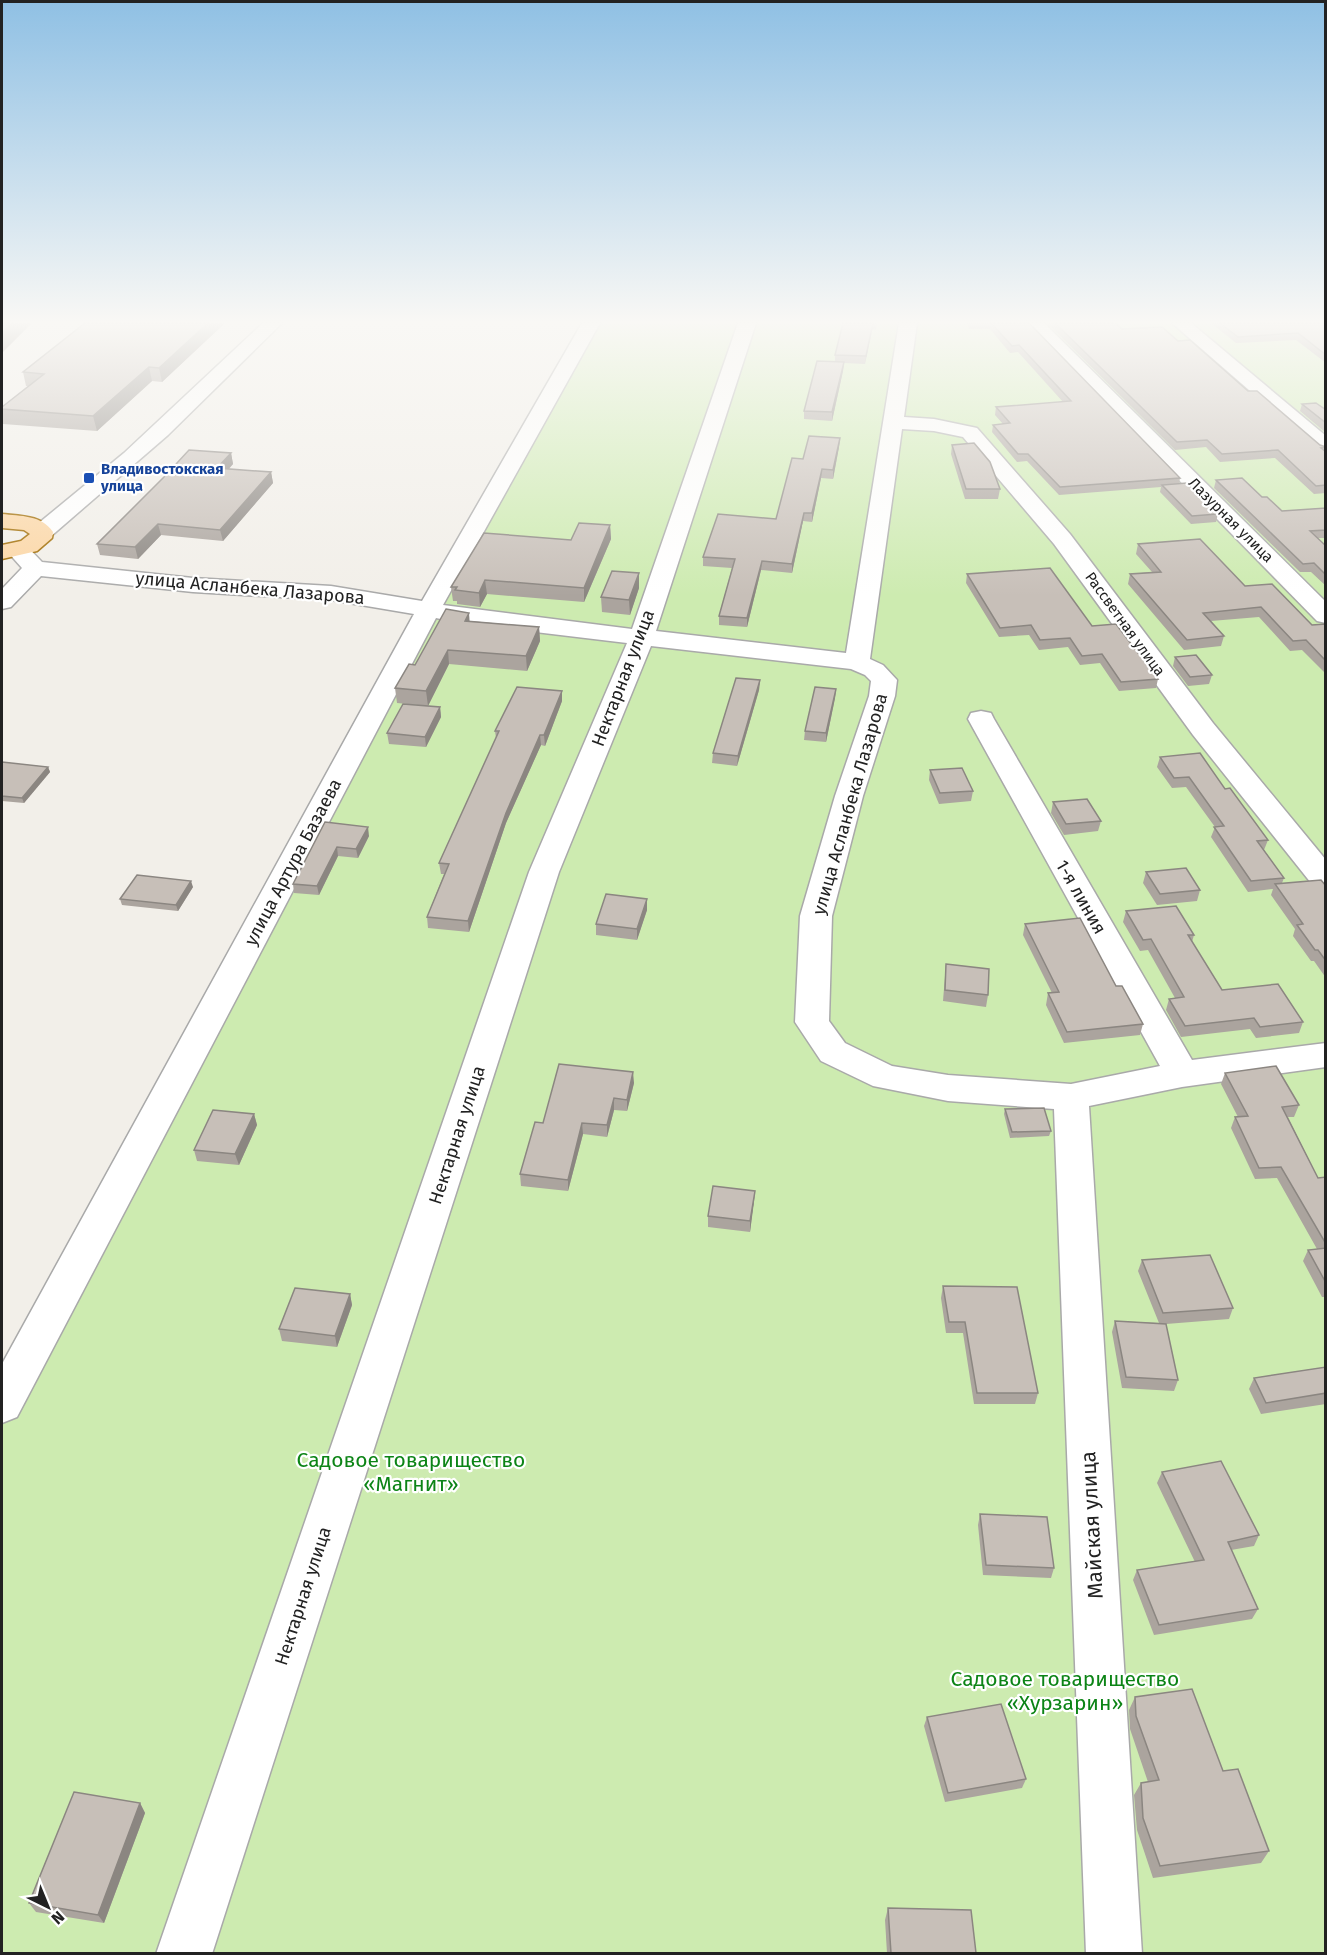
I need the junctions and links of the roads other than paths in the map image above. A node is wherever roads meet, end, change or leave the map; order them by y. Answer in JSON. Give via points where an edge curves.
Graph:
{"nodes":[{"id":1,"x":177,"y":414,"type":"edge"},
{"id":2,"x":539,"y":414,"type":"edge"},
{"id":3,"x":716,"y":414,"type":"edge"},
{"id":4,"x":893,"y":414,"type":"edge"},
{"id":5,"x":1126,"y":414,"type":"edge"},
{"id":6,"x":1288,"y":414,"type":"edge"},
{"id":7,"x":892,"y":422,"type":"junction"},
{"id":8,"x":1326,"y":447,"type":"edge"},
{"id":9,"x":95,"y":490,"type":"junction"},
{"id":10,"x":42,"y":532,"type":"joint"},
{"id":11,"x":12,"y":537,"type":"edge"},
{"id":12,"x":2,"y":602,"type":"edge"},
{"id":13,"x":429,"y":609,"type":"junction"},
{"id":14,"x":1326,"y":616,"type":"edge"},
{"id":15,"x":642,"y":637,"type":"junction"},
{"id":16,"x":857,"y":662,"type":"junction"},
{"id":17,"x":981,"y":719,"type":"dead end"},
{"id":18,"x":1326,"y":880,"type":"edge"},
{"id":19,"x":1326,"y":1055,"type":"edge"},
{"id":20,"x":1182,"y":1074,"type":"junction"},
{"id":21,"x":1071,"y":1097,"type":"junction"},
{"id":22,"x":2,"y":1404,"type":"edge"},
{"id":23,"x":184,"y":1953,"type":"edge"},
{"id":24,"x":1114,"y":1953,"type":"edge"}],
"edges":[{"from":1,"to":9,"type":"street"},
{"from":2,"to":13,"type":"street","name":"улица Артура Базаева"},
{"from":3,"to":15,"type":"street","name":"Нектарная улица"},
{"from":4,"to":7,"type":"street"},
{"from":5,"to":14,"type":"street","name":"Лазурная улица"},
{"from":6,"to":8,"type":"street"},
{"from":7,"to":16,"type":"street"},
{"from":7,"to":18,"type":"street","name":"Рассветная улица","via":[[970,432],[1062,539],[1203,729]]},
{"from":9,"to":10,"type":"street"},
{"from":9,"to":11,"type":"street"},
{"from":10,"to":11,"type":"main road","via":[[36,542]]},
{"from":11,"to":12,"type":"street"},
{"from":11,"to":13,"type":"street","name":"улица Асланбека Лазарова","via":[[193,585],[331,593]]},
{"from":13,"to":15,"type":"street","name":"улица Асланбека Лазарова","via":[[459,616]]},
{"from":13,"to":22,"type":"street","name":"улица Артура Базаева"},
{"from":15,"to":16,"type":"street","name":"улица Асланбека Лазарова"},
{"from":15,"to":23,"type":"street","name":"Нектарная улица","via":[[544,872]]},
{"from":16,"to":21,"type":"street","name":"улица Асланбека Лазарова","via":[[884,680],[882,696],[816,916],[812,1022],[833,1053],[885,1077],[948,1088]]},
{"from":17,"to":20,"type":"street","name":"1-я линия"},
{"from":19,"to":20,"type":"street","name":"улица Асланбека Лазарова"},
{"from":20,"to":21,"type":"street","name":"улица Асланбека Лазарова"},
{"from":21,"to":24,"type":"street","name":"Майская улица"}]}
